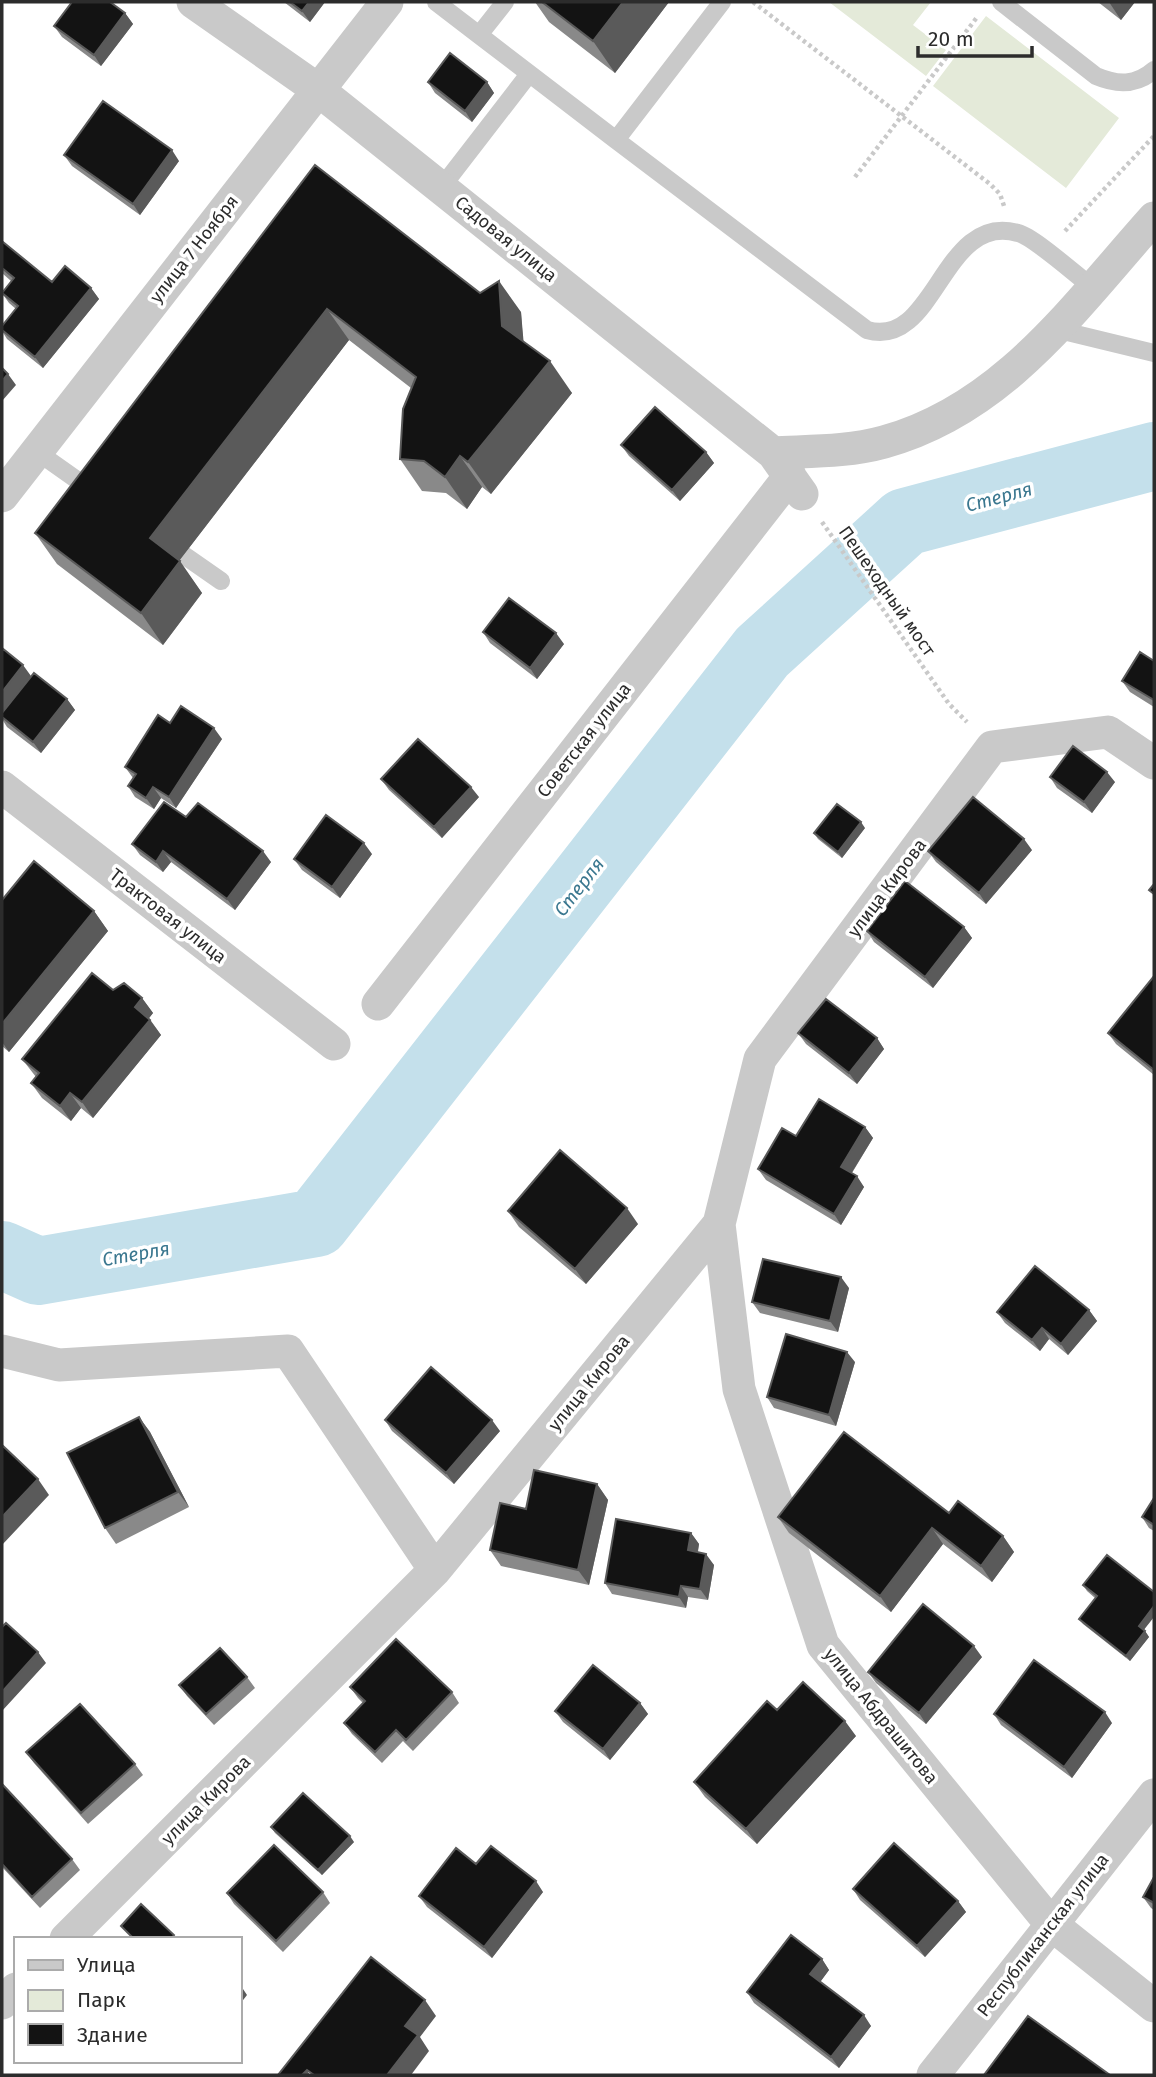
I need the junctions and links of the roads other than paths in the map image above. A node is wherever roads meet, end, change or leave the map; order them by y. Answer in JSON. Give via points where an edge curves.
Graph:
{"nodes":[{"id":1,"x":193,"y":2,"type":"edge"},
{"id":2,"x":387,"y":2,"type":"edge"},
{"id":3,"x":436,"y":2,"type":"edge"},
{"id":4,"x":505,"y":2,"type":"edge"},
{"id":5,"x":723,"y":2,"type":"edge"},
{"id":6,"x":1001,"y":2,"type":"edge"},
{"id":7,"x":480,"y":35,"type":"junction"},
{"id":8,"x":1154,"y":70,"type":"edge"},
{"id":9,"x":530,"y":74,"type":"junction"},
{"id":10,"x":317,"y":89,"type":"junction"},
{"id":11,"x":616,"y":140,"type":"junction"},
{"id":12,"x":441,"y":188,"type":"junction"},
{"id":13,"x":1154,"y":218,"type":"edge"},
{"id":14,"x":1092,"y":287,"type":"junction"},
{"id":15,"x":1055,"y":329,"type":"junction"},
{"id":16,"x":1154,"y":354,"type":"edge"},
{"id":17,"x":36,"y":452,"type":"junction"},
{"id":18,"x":788,"y":474,"type":"junction"},
{"id":19,"x":2,"y":496,"type":"edge"},
{"id":20,"x":113,"y":505,"type":"edge"},
{"id":21,"x":145,"y":528,"type":"edge"},
{"id":22,"x":221,"y":581,"type":"dead end"},
{"id":23,"x":1154,"y":763,"type":"edge"},
{"id":24,"x":2,"y":787,"type":"edge"},
{"id":25,"x":378,"y":1004,"type":"dead end"},
{"id":26,"x":334,"y":1044,"type":"dead end"},
{"id":27,"x":719,"y":1224,"type":"junction"},
{"id":28,"x":2,"y":1351,"type":"edge"},
{"id":29,"x":435,"y":1570,"type":"junction"},
{"id":30,"x":1154,"y":1795,"type":"edge"},
{"id":31,"x":1051,"y":1924,"type":"junction"},
{"id":32,"x":68,"y":1937,"type":"edge"},
{"id":33,"x":1154,"y":2006,"type":"edge"},
{"id":34,"x":933,"y":2075,"type":"edge"}],
"edges":[{"from":1,"to":10,"type":"street","name":"Садовая улица"},
{"from":2,"to":10,"type":"street","name":"улица 7 Ноября"},
{"from":3,"to":7,"type":"lane"},
{"from":4,"to":7,"type":"lane"},
{"from":5,"to":11,"type":"lane"},
{"from":6,"to":8,"type":"lane","via":[[1104,79],[1125,83]]},
{"from":7,"to":9,"type":"lane"},
{"from":9,"to":11,"type":"lane"},
{"from":9,"to":12,"type":"lane"},
{"from":10,"to":12,"type":"street","name":"Садовая улица"},
{"from":10,"to":17,"type":"street","name":"улица 7 Ноября"},
{"from":11,"to":14,"type":"lane","via":[[856,323],[877,332],[905,326],[969,243],[981,235],[1020,233]]},
{"from":12,"to":18,"type":"street","name":"Садовая улица"},
{"from":13,"to":14,"type":"street"},
{"from":14,"to":15,"type":"street"},
{"from":15,"to":16,"type":"lane"},
{"from":15,"to":18,"type":"street","via":[[996,387],[959,412],[924,429],[853,448]]},
{"from":17,"to":19,"type":"street","name":"улица 7 Ноября"},
{"from":17,"to":20,"type":"lane"},
{"from":18,"to":25,"type":"street","name":"Советская улица"},
{"from":21,"to":22,"type":"lane"},
{"from":23,"to":27,"type":"street","name":"улица Кирова","via":[[1108,732],[992,747],[760,1059]]},
{"from":24,"to":26,"type":"street","name":"Трактовая улица"},
{"from":27,"to":29,"type":"street","name":"улица Кирова"},
{"from":27,"to":31,"type":"street","name":"улица Абдрашитова","via":[[739,1389],[823,1644]]},
{"from":28,"to":29,"type":"street","via":[[59,1365],[288,1352]]},
{"from":29,"to":32,"type":"street","name":"улица Кирова"},
{"from":30,"to":31,"type":"street","name":"Республиканская улица"},
{"from":31,"to":33,"type":"street","name":"улица Абдрашитова"},
{"from":31,"to":34,"type":"street","name":"Республиканская улица"}]}
